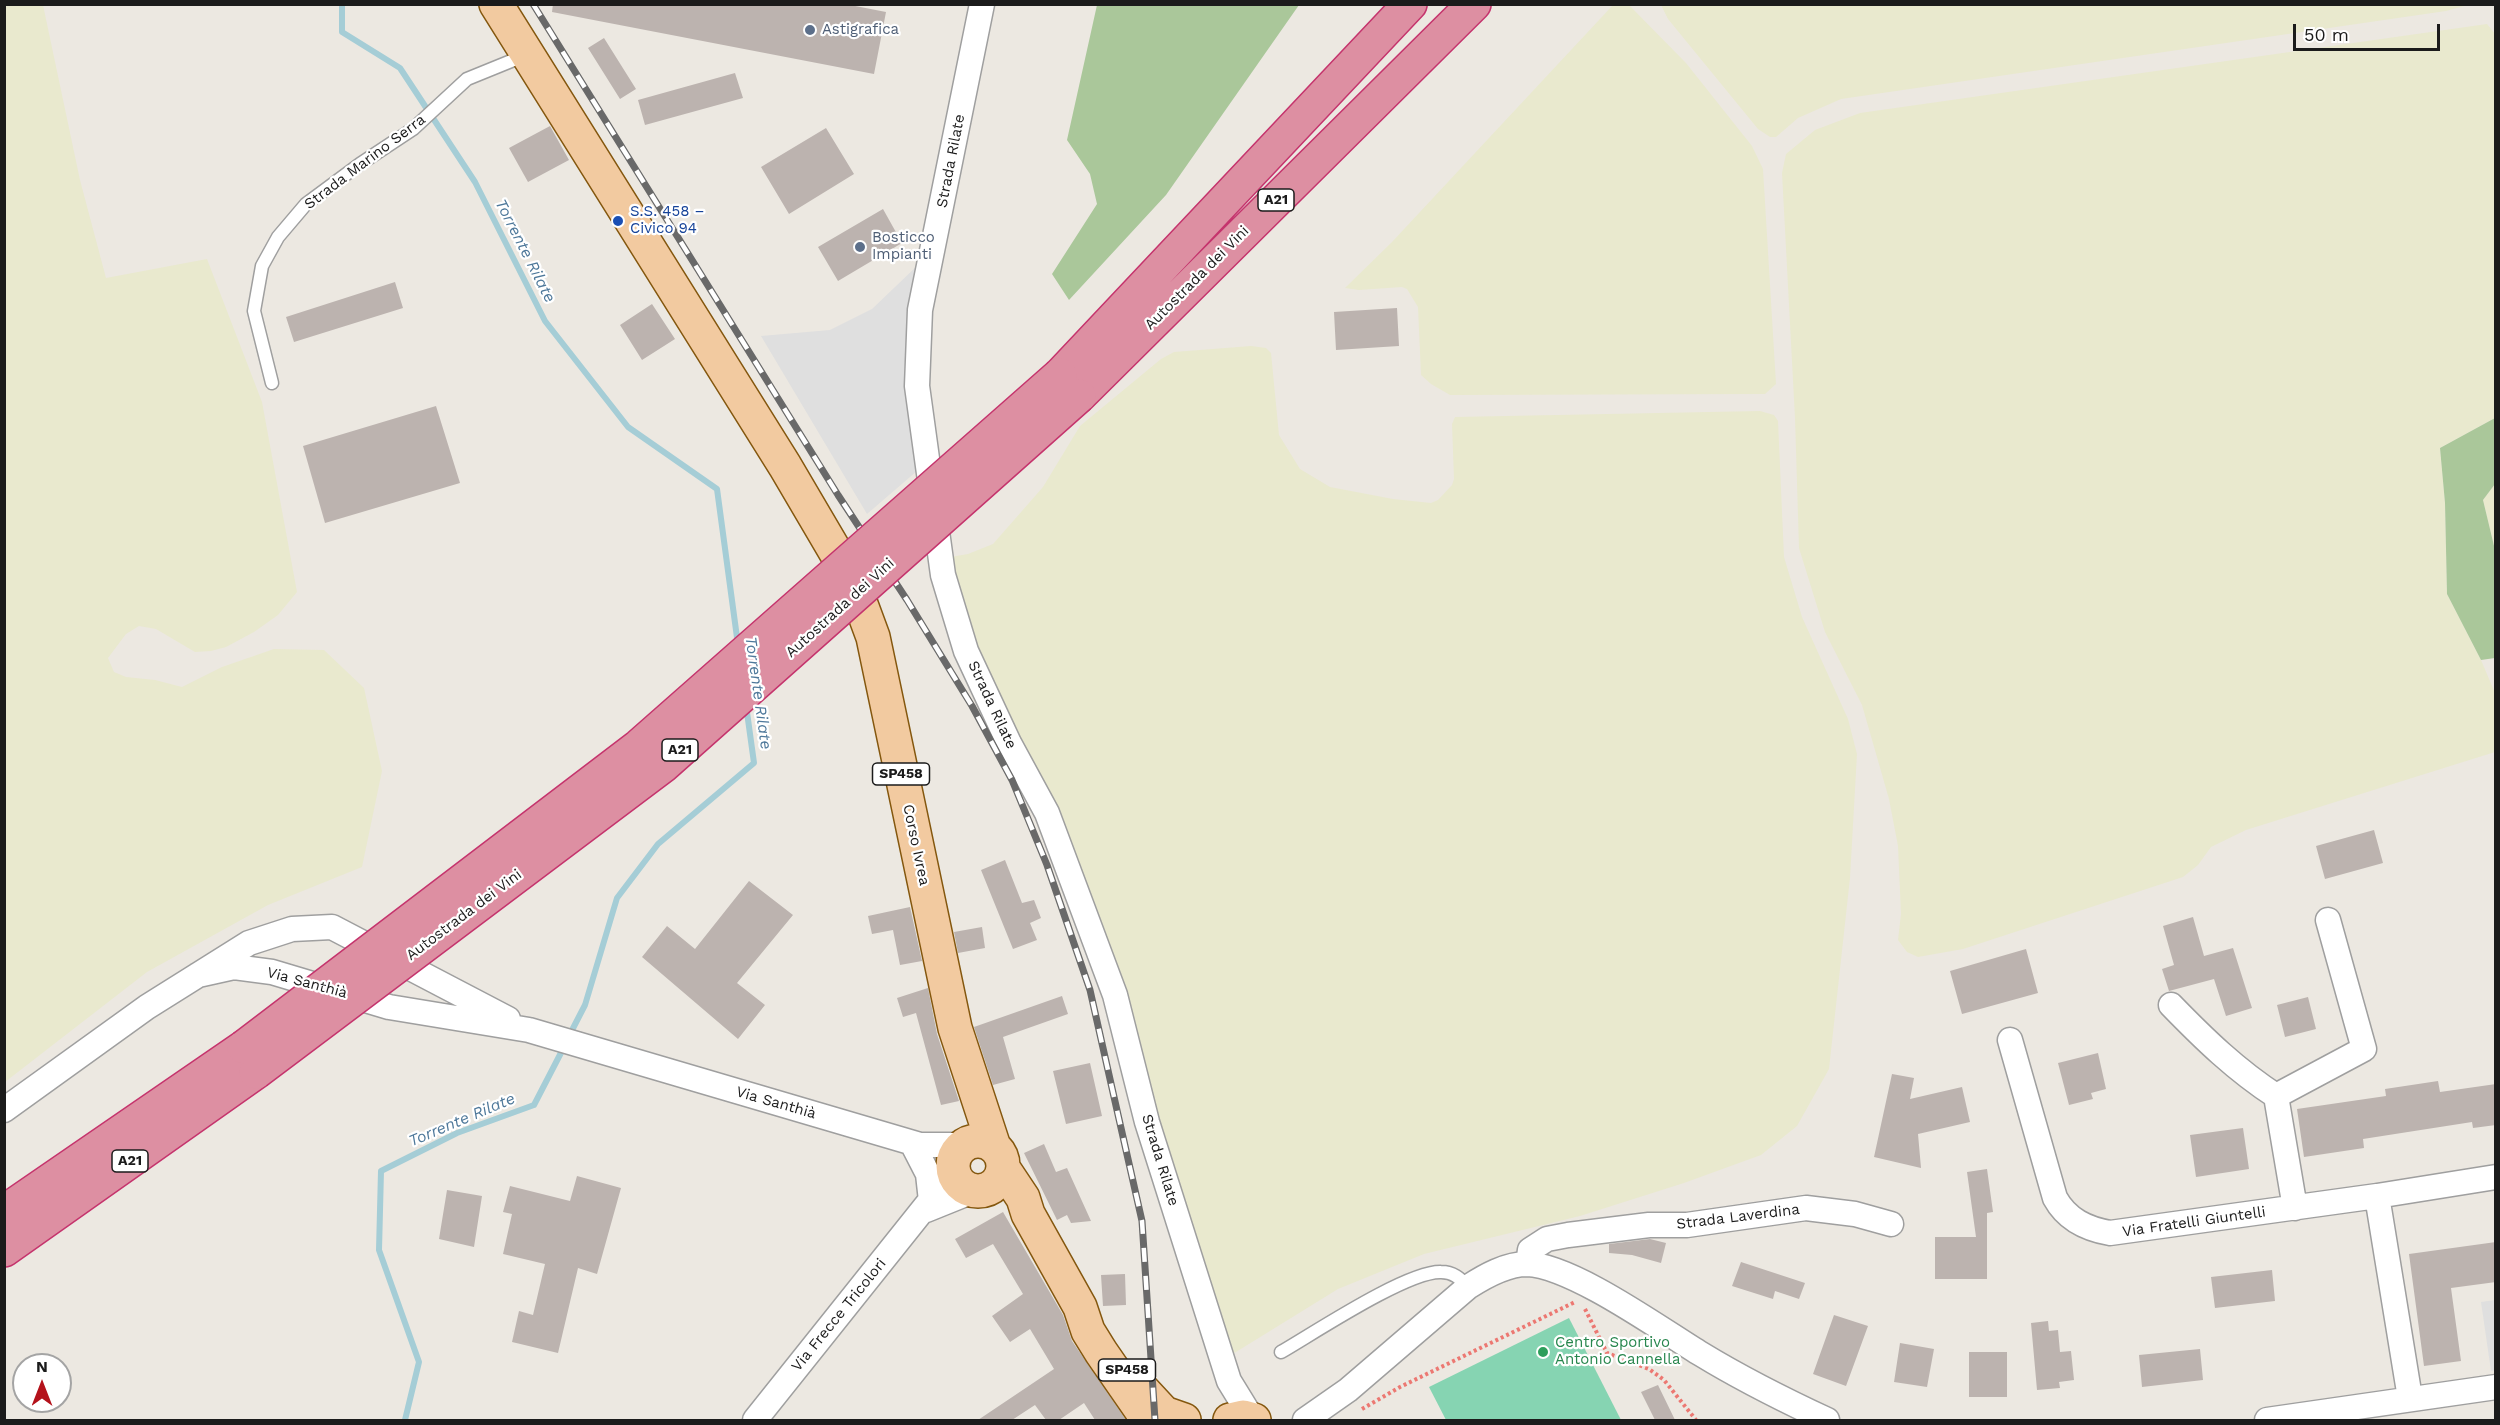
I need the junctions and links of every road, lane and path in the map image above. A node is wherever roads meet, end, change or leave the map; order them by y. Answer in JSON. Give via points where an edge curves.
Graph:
{"nodes":[{"id":1,"x":496,"y":4,"type":"edge"},
{"id":2,"x":982,"y":4,"type":"edge"},
{"id":3,"x":1410,"y":4,"type":"edge"},
{"id":4,"x":1474,"y":4,"type":"edge"},
{"id":5,"x":527,"y":55,"type":"junction"},
{"id":6,"x":272,"y":383,"type":"dead end"},
{"id":7,"x":1070,"y":385,"type":"junction"},
{"id":8,"x":2328,"y":920,"type":"dead end"},
{"id":9,"x":198,"y":975,"type":"junction"},
{"id":10,"x":2171,"y":1005,"type":"dead end"},
{"id":11,"x":529,"y":1030,"type":"junction"},
{"id":12,"x":2010,"y":1040,"type":"dead end"},
{"id":13,"x":250,"y":1060,"type":"junction"},
{"id":14,"x":2276,"y":1096,"type":"junction"},
{"id":15,"x":4,"y":1110,"type":"edge"},
{"id":16,"x":154,"y":1110,"type":"junction"},
{"id":17,"x":916,"y":1144,"type":"junction"},
{"id":18,"x":975,"y":1165,"type":"junction"},
{"id":19,"x":2496,"y":1177,"type":"edge"},
{"id":20,"x":4,"y":1195,"type":"edge"},
{"id":21,"x":2377,"y":1196,"type":"junction"},
{"id":22,"x":927,"y":1206,"type":"junction"},
{"id":23,"x":2295,"y":1208,"type":"junction"},
{"id":24,"x":4,"y":1212,"type":"edge"},
{"id":25,"x":1892,"y":1224,"type":"dead end"},
{"id":26,"x":4,"y":1250,"type":"edge"},
{"id":27,"x":1528,"y":1264,"type":"junction"},
{"id":28,"x":1468,"y":1287,"type":"junction"},
{"id":29,"x":1080,"y":1307,"type":"junction"},
{"id":30,"x":1281,"y":1352,"type":"dead end"},
{"id":31,"x":1228,"y":1381,"type":"junction"},
{"id":32,"x":2496,"y":1387,"type":"edge"},
{"id":33,"x":2410,"y":1398,"type":"junction"},
{"id":34,"x":1361,"y":1409,"type":"dead end"},
{"id":35,"x":756,"y":1420,"type":"edge"},
{"id":36,"x":1148,"y":1420,"type":"edge"},
{"id":37,"x":1184,"y":1420,"type":"edge"},
{"id":38,"x":1229,"y":1420,"type":"edge"},
{"id":39,"x":1253,"y":1420,"type":"edge"},
{"id":40,"x":1305,"y":1420,"type":"edge"},
{"id":41,"x":1696,"y":1420,"type":"edge"},
{"id":42,"x":1827,"y":1420,"type":"edge"},
{"id":43,"x":2267,"y":1420,"type":"edge"}],
"edges":[{"from":1,"to":5,"type":"main road","number":"SP458"},
{"from":2,"to":31,"type":"street","name":"Strada Rilate","via":[[920,310],[917,386],[943,575],[966,651],[1047,813],[1115,995],[1147,1122]]},
{"from":3,"to":7,"type":"highway","name":"Autostrada dei Vini","number":"A21"},
{"from":4,"to":7,"type":"highway","name":"Autostrada dei Vini","number":"A21"},
{"from":5,"to":6,"type":"lane","name":"Strada Marino Serra","via":[[467,79],[412,129],[306,204],[278,237],[262,266],[254,310]]},
{"from":5,"to":18,"type":"main road","name":"Corso Ivrea","number":"SP458","via":[[785,466],[852,580],[873,637],[955,1028],[977,1099]]},
{"from":7,"to":13,"type":"highway","name":"Autostrada dei Vini","number":"A21","bridge":true,"via":[[664,765]]},
{"from":8,"to":14,"type":"street","via":[[2364,1049]]},
{"from":9,"to":11,"type":"street","name":"Via Santhià","via":[[234,967],[272,972],[389,1006]]},
{"from":9,"to":11,"type":"street","name":"Via Santhià","via":[[249,943],[292,929],[332,927]]},
{"from":9,"to":15,"type":"street","via":[[147,1006]]},
{"from":10,"to":14,"type":"street","via":[[2244,1076]]},
{"from":11,"to":17,"type":"street","name":"Via Santhià"},
{"from":12,"to":23,"type":"street","name":"Via Fratelli Giuntelli","via":[[2055,1198],[2079,1223],[2110,1233]]},
{"from":13,"to":16,"type":"highway","name":"Autostrada dei Vini","number":"A21"},
{"from":13,"to":26,"type":"highway","name":"Autostrada dei Vini","number":"A21"},
{"from":14,"to":23,"type":"street"},
{"from":16,"to":20,"type":"highway","via":[[90,1137]]},
{"from":16,"to":24,"type":"highway","name":"Autostrada dei Vini","number":"A21"},
{"from":17,"to":18,"type":"street","name":"Via Santhià"},
{"from":17,"to":22,"type":"street","via":[[928,1174]]},
{"from":18,"to":22,"type":"street","name":"Via Frecce Tricolori"},
{"from":18,"to":29,"type":"main road","number":"SP458","via":[[998,1193],[1028,1214]]},
{"from":19,"to":21,"type":"street","name":"Via Fratelli Giuntelli"},
{"from":21,"to":23,"type":"street","name":"Via Fratelli Giuntelli"},
{"from":21,"to":33,"type":"street"},
{"from":22,"to":35,"type":"street","name":"Via Frecce Tricolori"},
{"from":25,"to":27,"type":"street","name":"Strada Laverdina","via":[[1855,1214],[1806,1208],[1687,1225],[1649,1225],[1547,1239],[1530,1250]]},
{"from":27,"to":28,"type":"street","via":[[1485,1275]]},
{"from":27,"to":42,"type":"street","via":[[1572,1276],[1741,1377]]},
{"from":28,"to":30,"type":"lane","via":[[1459,1277],[1446,1272],[1430,1273],[1391,1288]]},
{"from":28,"to":40,"type":"street","via":[[1348,1390]]},
{"from":29,"to":36,"type":"main road","number":"SP458","via":[[1088,1331]]},
{"from":29,"to":37,"type":"main road","number":"SP458","via":[[1154,1403],[1164,1413]]},
{"from":31,"to":38,"type":"street","name":"Strada Rilate"},
{"from":31,"to":39,"type":"street","name":"Strada Rilate"},
{"from":32,"to":33,"type":"street"},
{"from":33,"to":43,"type":"street"},
{"from":34,"to":41,"type":"path","via":[[1581,1300],[1607,1353],[1664,1380]]},
{"from":38,"to":39,"type":"main road"}]}
